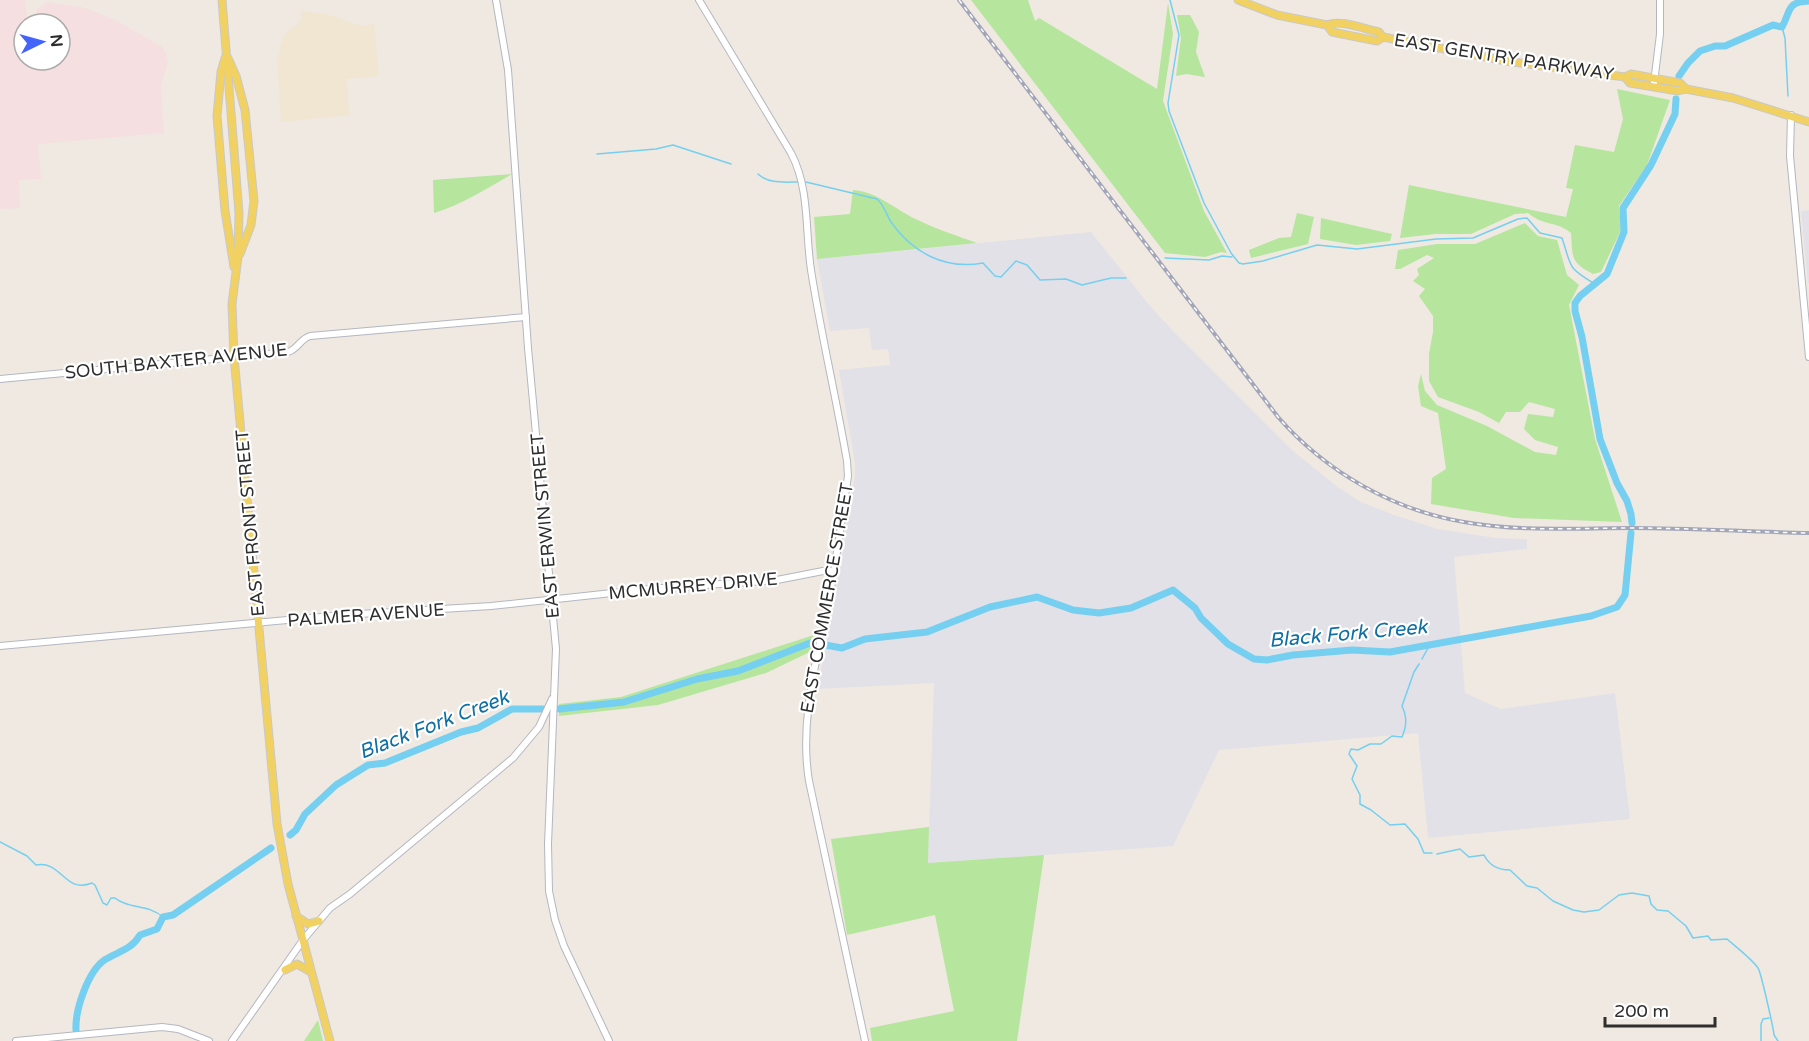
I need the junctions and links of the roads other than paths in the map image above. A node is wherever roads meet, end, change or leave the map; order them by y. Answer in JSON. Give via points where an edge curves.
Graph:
{"nodes":[{"id":1,"x":222,"y":0,"type":"edge"},
{"id":2,"x":496,"y":0,"type":"edge"},
{"id":3,"x":699,"y":0,"type":"edge"},
{"id":4,"x":1238,"y":0,"type":"edge"},
{"id":5,"x":1660,"y":0,"type":"edge"},
{"id":6,"x":226,"y":56,"type":"junction"},
{"id":7,"x":1625,"y":77,"type":"junction"},
{"id":8,"x":1654,"y":78,"type":"junction"},
{"id":9,"x":1653,"y":87,"type":"junction"},
{"id":10,"x":1686,"y":88,"type":"junction"},
{"id":11,"x":1791,"y":115,"type":"junction"},
{"id":12,"x":1809,"y":122,"type":"edge"},
{"id":13,"x":238,"y":257,"type":"junction"},
{"id":14,"x":234,"y":285,"type":"junction"},
{"id":15,"x":526,"y":317,"type":"junction"},
{"id":16,"x":234,"y":357,"type":"junction"},
{"id":17,"x":1809,"y":357,"type":"edge"},
{"id":18,"x":0,"y":379,"type":"edge"},
{"id":19,"x":834,"y":571,"type":"junction"},
{"id":20,"x":552,"y":600,"type":"junction"},
{"id":21,"x":259,"y":624,"type":"junction"},
{"id":22,"x":0,"y":646,"type":"edge"},
{"id":23,"x":555,"y":689,"type":"junction"},
{"id":24,"x":539,"y":727,"type":"junction"},
{"id":25,"x":553,"y":730,"type":"junction"},
{"id":26,"x":334,"y":907,"type":"junction"},
{"id":27,"x":296,"y":916,"type":"junction"},
{"id":28,"x":319,"y":921,"type":"junction"},
{"id":29,"x":304,"y":943,"type":"junction"},
{"id":30,"x":285,"y":970,"type":"junction"},
{"id":31,"x":312,"y":972,"type":"junction"},
{"id":32,"x":274,"y":982,"type":"junction"},
{"id":33,"x":16,"y":1041,"type":"edge"},
{"id":34,"x":209,"y":1041,"type":"edge"},
{"id":35,"x":232,"y":1041,"type":"edge"},
{"id":36,"x":330,"y":1041,"type":"edge"},
{"id":37,"x":609,"y":1041,"type":"edge"},
{"id":38,"x":865,"y":1041,"type":"edge"}],
"edges":[{"from":1,"to":6,"type":"main road","name":"EAST FRONT STREET"},
{"from":2,"to":15,"type":"street","name":"EAST ERWIN STREET","via":[[508,70]]},
{"from":3,"to":19,"type":"street","name":"EAST COMMERCE STREET","via":[[793,157],[802,184],[813,280],[848,461]]},
{"from":4,"to":7,"type":"main road","name":"EAST GENTRY PARKWAY","via":[[1277,15],[1379,32],[1383,38]]},
{"from":5,"to":8,"type":"street"},
{"from":6,"to":13,"type":"main road","name":"EAST FRONT STREET","via":[[239,213]]},
{"from":6,"to":13,"type":"main road","via":[[244,104],[254,201],[251,225]]},
{"from":6,"to":14,"type":"main road","via":[[217,116]]},
{"from":7,"to":8,"type":"main road","name":"EAST GENTRY PARKWAY","via":[[1631,74]]},
{"from":7,"to":9,"type":"main road","name":"EAST GENTRY PARKWAY","via":[[1630,83]]},
{"from":8,"to":9,"type":"street"},
{"from":8,"to":10,"type":"main road","name":"EAST GENTRY PARKWAY","via":[[1680,82]]},
{"from":9,"to":10,"type":"main road","name":"EAST GENTRY PARKWAY","via":[[1678,92]]},
{"from":10,"to":11,"type":"main road","name":"EAST GENTRY PARKWAY"},
{"from":11,"to":12,"type":"main road","name":"EAST GENTRY PARKWAY"},
{"from":11,"to":17,"type":"street","via":[[1790,156]]},
{"from":13,"to":14,"type":"main road","name":"EAST FRONT STREET"},
{"from":14,"to":16,"type":"main road","name":"EAST FRONT STREET"},
{"from":15,"to":16,"type":"street","name":"SOUTH BAXTER AVENUE","via":[[310,336],[290,351]]},
{"from":15,"to":20,"type":"street","name":"EAST ERWIN STREET"},
{"from":16,"to":18,"type":"street","name":"SOUTH BAXTER AVENUE"},
{"from":16,"to":21,"type":"main road","name":"EAST FRONT STREET"},
{"from":19,"to":20,"type":"street","name":"MCMURREY DRIVE"},
{"from":19,"to":38,"type":"street","name":"EAST COMMERCE STREET","via":[[807,717],[805,755]]},
{"from":20,"to":21,"type":"street","name":"PALMER AVENUE"},
{"from":20,"to":23,"type":"street","name":"EAST ERWIN STREET"},
{"from":21,"to":22,"type":"street","name":"PALMER AVENUE"},
{"from":21,"to":27,"type":"main road","name":"EAST FRONT STREET","via":[[278,836]]},
{"from":23,"to":24,"type":"street"},
{"from":23,"to":25,"type":"street","name":"EAST ERWIN STREET"},
{"from":24,"to":25,"type":"street","via":[[546,725]]},
{"from":24,"to":26,"type":"street","via":[[509,762]]},
{"from":25,"to":37,"type":"street","name":"EAST ERWIN STREET","via":[[550,900],[564,946]]},
{"from":26,"to":28,"type":"street"},
{"from":26,"to":29,"type":"street"},
{"from":27,"to":28,"type":"main road","via":[[309,924]]},
{"from":27,"to":29,"type":"main road","name":"EAST FRONT STREET"},
{"from":28,"to":29,"type":"street"},
{"from":29,"to":30,"type":"street"},
{"from":29,"to":31,"type":"main road","name":"EAST FRONT STREET"},
{"from":29,"to":32,"type":"street"},
{"from":30,"to":31,"type":"main road","via":[[298,964]]},
{"from":30,"to":32,"type":"street"},
{"from":31,"to":36,"type":"main road","name":"EAST FRONT STREET"},
{"from":32,"to":35,"type":"street"},
{"from":33,"to":34,"type":"street","via":[[162,1027]]}]}
